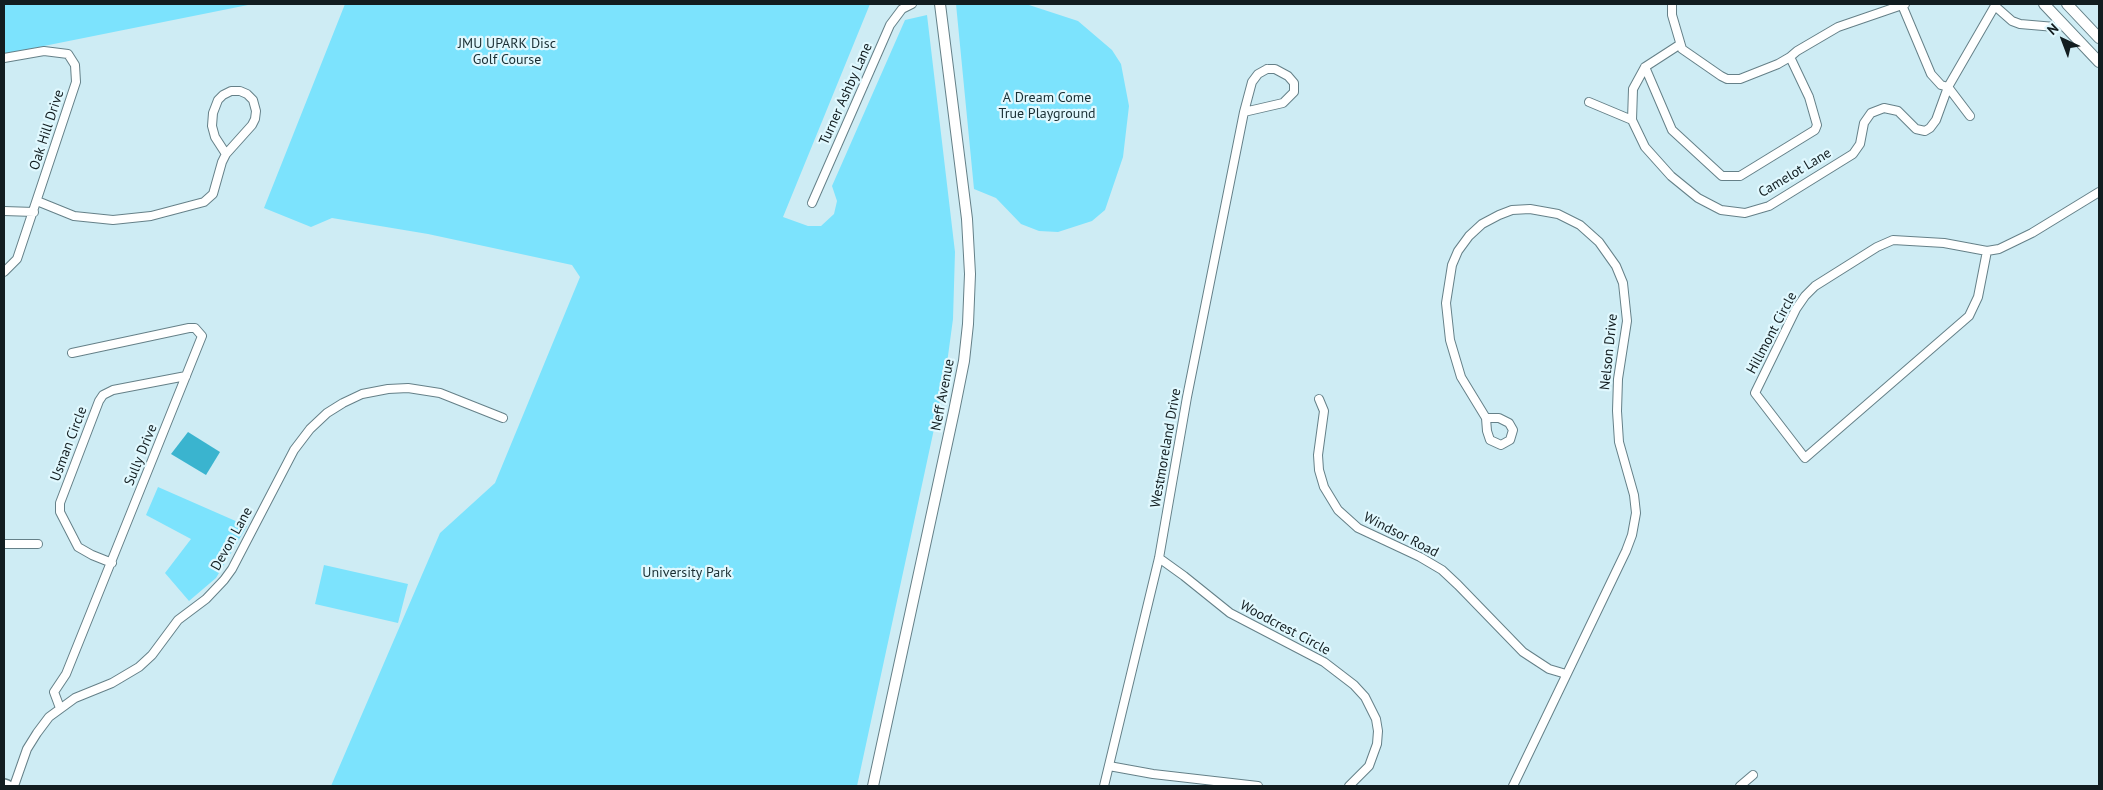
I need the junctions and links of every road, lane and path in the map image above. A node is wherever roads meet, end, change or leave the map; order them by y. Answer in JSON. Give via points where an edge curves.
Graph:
{"nodes":[{"id":1,"x":912,"y":4,"type":"edge"},
{"id":2,"x":940,"y":4,"type":"edge"},
{"id":3,"x":1672,"y":4,"type":"edge"},
{"id":4,"x":1903,"y":4,"type":"edge"},
{"id":5,"x":2044,"y":4,"type":"edge"},
{"id":6,"x":2067,"y":4,"type":"edge"},
{"id":7,"x":1996,"y":5,"type":"edge"},
{"id":8,"x":2055,"y":27,"type":"dead end"},
{"id":9,"x":2099,"y":38,"type":"edge"},
{"id":10,"x":1679,"y":45,"type":"junction"},
{"id":11,"x":1790,"y":57,"type":"junction"},
{"id":12,"x":4,"y":58,"type":"edge"},
{"id":13,"x":2099,"y":62,"type":"edge"},
{"id":14,"x":1645,"y":67,"type":"junction"},
{"id":15,"x":1948,"y":87,"type":"junction"},
{"id":16,"x":1589,"y":102,"type":"dead end"},
{"id":17,"x":1244,"y":112,"type":"junction"},
{"id":18,"x":1970,"y":116,"type":"dead end"},
{"id":19,"x":1632,"y":120,"type":"junction"},
{"id":20,"x":226,"y":154,"type":"junction"},
{"id":21,"x":2099,"y":192,"type":"edge"},
{"id":22,"x":37,"y":201,"type":"junction"},
{"id":23,"x":812,"y":202,"type":"dead end"},
{"id":24,"x":4,"y":211,"type":"edge"},
{"id":25,"x":34,"y":212,"type":"junction"},
{"id":26,"x":1987,"y":251,"type":"junction"},
{"id":27,"x":4,"y":272,"type":"edge"},
{"id":28,"x":72,"y":353,"type":"dead end"},
{"id":29,"x":186,"y":376,"type":"junction"},
{"id":30,"x":1319,"y":398,"type":"dead end"},
{"id":31,"x":503,"y":418,"type":"dead end"},
{"id":32,"x":1486,"y":418,"type":"dead end"},
{"id":33,"x":4,"y":544,"type":"edge"},
{"id":34,"x":38,"y":544,"type":"dead end"},
{"id":35,"x":1159,"y":558,"type":"junction"},
{"id":36,"x":112,"y":562,"type":"junction"},
{"id":37,"x":1566,"y":674,"type":"junction"},
{"id":38,"x":60,"y":708,"type":"junction"},
{"id":39,"x":1109,"y":766,"type":"junction"},
{"id":40,"x":1753,"y":775,"type":"dead end"},
{"id":41,"x":14,"y":786,"type":"edge"},
{"id":42,"x":873,"y":786,"type":"edge"},
{"id":43,"x":1104,"y":786,"type":"edge"},
{"id":44,"x":1258,"y":786,"type":"edge"},
{"id":45,"x":1349,"y":786,"type":"edge"},
{"id":46,"x":1513,"y":786,"type":"edge"},
{"id":47,"x":1740,"y":786,"type":"edge"}],
"edges":[{"from":1,"to":23,"type":"street","name":"Turner Ashby Lane","via":[[902,9],[890,25]]},
{"from":2,"to":42,"type":"main road","name":"Neff Avenue","via":[[967,219],[968,324],[954,411]]},
{"from":3,"to":10,"type":"street"},
{"from":4,"to":11,"type":"street","via":[[1838,27]]},
{"from":4,"to":15,"type":"street","via":[[1930,74]]},
{"from":5,"to":13,"type":"main road"},
{"from":6,"to":9,"type":"main road"},
{"from":7,"to":8,"type":"street","via":[[2012,21],[2020,24]]},
{"from":7,"to":15,"type":"street","name":"Camelot Lane"},
{"from":10,"to":11,"type":"street","via":[[1721,76],[1734,80]]},
{"from":10,"to":14,"type":"street","name":"Camelot Lane"},
{"from":11,"to":14,"type":"street","via":[[1809,97],[1816,130],[1740,176],[1722,176],[1672,130]]},
{"from":12,"to":22,"type":"street","name":"Oak Hill Drive","via":[[44,51],[68,54],[75,65],[76,82]]},
{"from":14,"to":19,"type":"street","name":"Camelot Lane","via":[[1633,89]]},
{"from":15,"to":18,"type":"street"},
{"from":15,"to":19,"type":"street","name":"Camelot Lane","via":[[1936,120],[1925,131],[1916,129],[1898,112],[1884,108],[1871,113],[1853,154],[1769,206],[1745,213],[1721,210],[1678,182],[1645,147]]},
{"from":16,"to":19,"type":"street"},
{"from":17,"to":17,"type":"street","name":"Westmoreland Drive","via":[[1249,88],[1260,72],[1275,70],[1293,80],[1294,92],[1285,102]]},
{"from":17,"to":35,"type":"street","name":"Westmoreland Drive","via":[[1187,397]]},
{"from":20,"to":20,"type":"street","via":[[215,137],[213,113],[223,95],[240,91],[253,100],[255,116],[252,125]]},
{"from":20,"to":22,"type":"street","via":[[213,194],[204,202],[190,207],[140,218],[113,220],[74,216]]},
{"from":21,"to":26,"type":"street","name":"Hillmont Circle","via":[[2015,242]]},
{"from":22,"to":25,"type":"street","name":"Oak Hill Drive"},
{"from":24,"to":25,"type":"street"},
{"from":25,"to":27,"type":"street","name":"Oak Hill Drive","via":[[17,258]]},
{"from":26,"to":26,"type":"street","name":"Hillmont Circle","via":[[1944,243],[1893,240],[1815,286],[1805,296],[1755,393],[1805,458],[1969,316],[1978,297]]},
{"from":28,"to":29,"type":"street","name":"Sully Drive","via":[[195,328],[202,336]]},
{"from":29,"to":36,"type":"street","name":"Sully Drive"},
{"from":29,"to":36,"type":"street","name":"Usman Circle","via":[[113,390],[99,401],[60,503],[60,512],[78,547]]},
{"from":30,"to":37,"type":"street","name":"Windsor Road","via":[[1324,411],[1318,465],[1324,487],[1338,510],[1363,531],[1442,570],[1523,652],[1549,669]]},
{"from":31,"to":38,"type":"street","name":"Devon Lane","via":[[440,393],[413,388],[378,390],[356,396],[338,406],[310,429],[294,450],[232,570],[219,586],[178,620],[152,655],[138,667]]},
{"from":32,"to":37,"type":"street","name":"Nelson Drive","via":[[1461,377],[1450,340],[1446,303],[1452,265],[1469,236],[1498,214],[1530,209],[1558,214],[1580,225],[1600,242],[1623,283],[1627,321],[1616,411],[1619,442],[1636,506],[1634,529],[1628,546]]},
{"from":33,"to":34,"type":"street"},
{"from":35,"to":39,"type":"street","name":"Westmoreland Drive"},
{"from":35,"to":45,"type":"street","name":"Woodcrest Circle","via":[[1236,617],[1330,666],[1365,697],[1376,719],[1376,744],[1369,766]]},
{"from":36,"to":38,"type":"street","name":"Sully Drive","via":[[66,674],[54,692]]},
{"from":37,"to":46,"type":"street","name":"Nelson Drive"},
{"from":38,"to":41,"type":"street","name":"Devon Lane","via":[[33,738]]},
{"from":39,"to":43,"type":"street","name":"Westmoreland Drive"},
{"from":39,"to":44,"type":"street"},
{"from":40,"to":47,"type":"street"}]}
